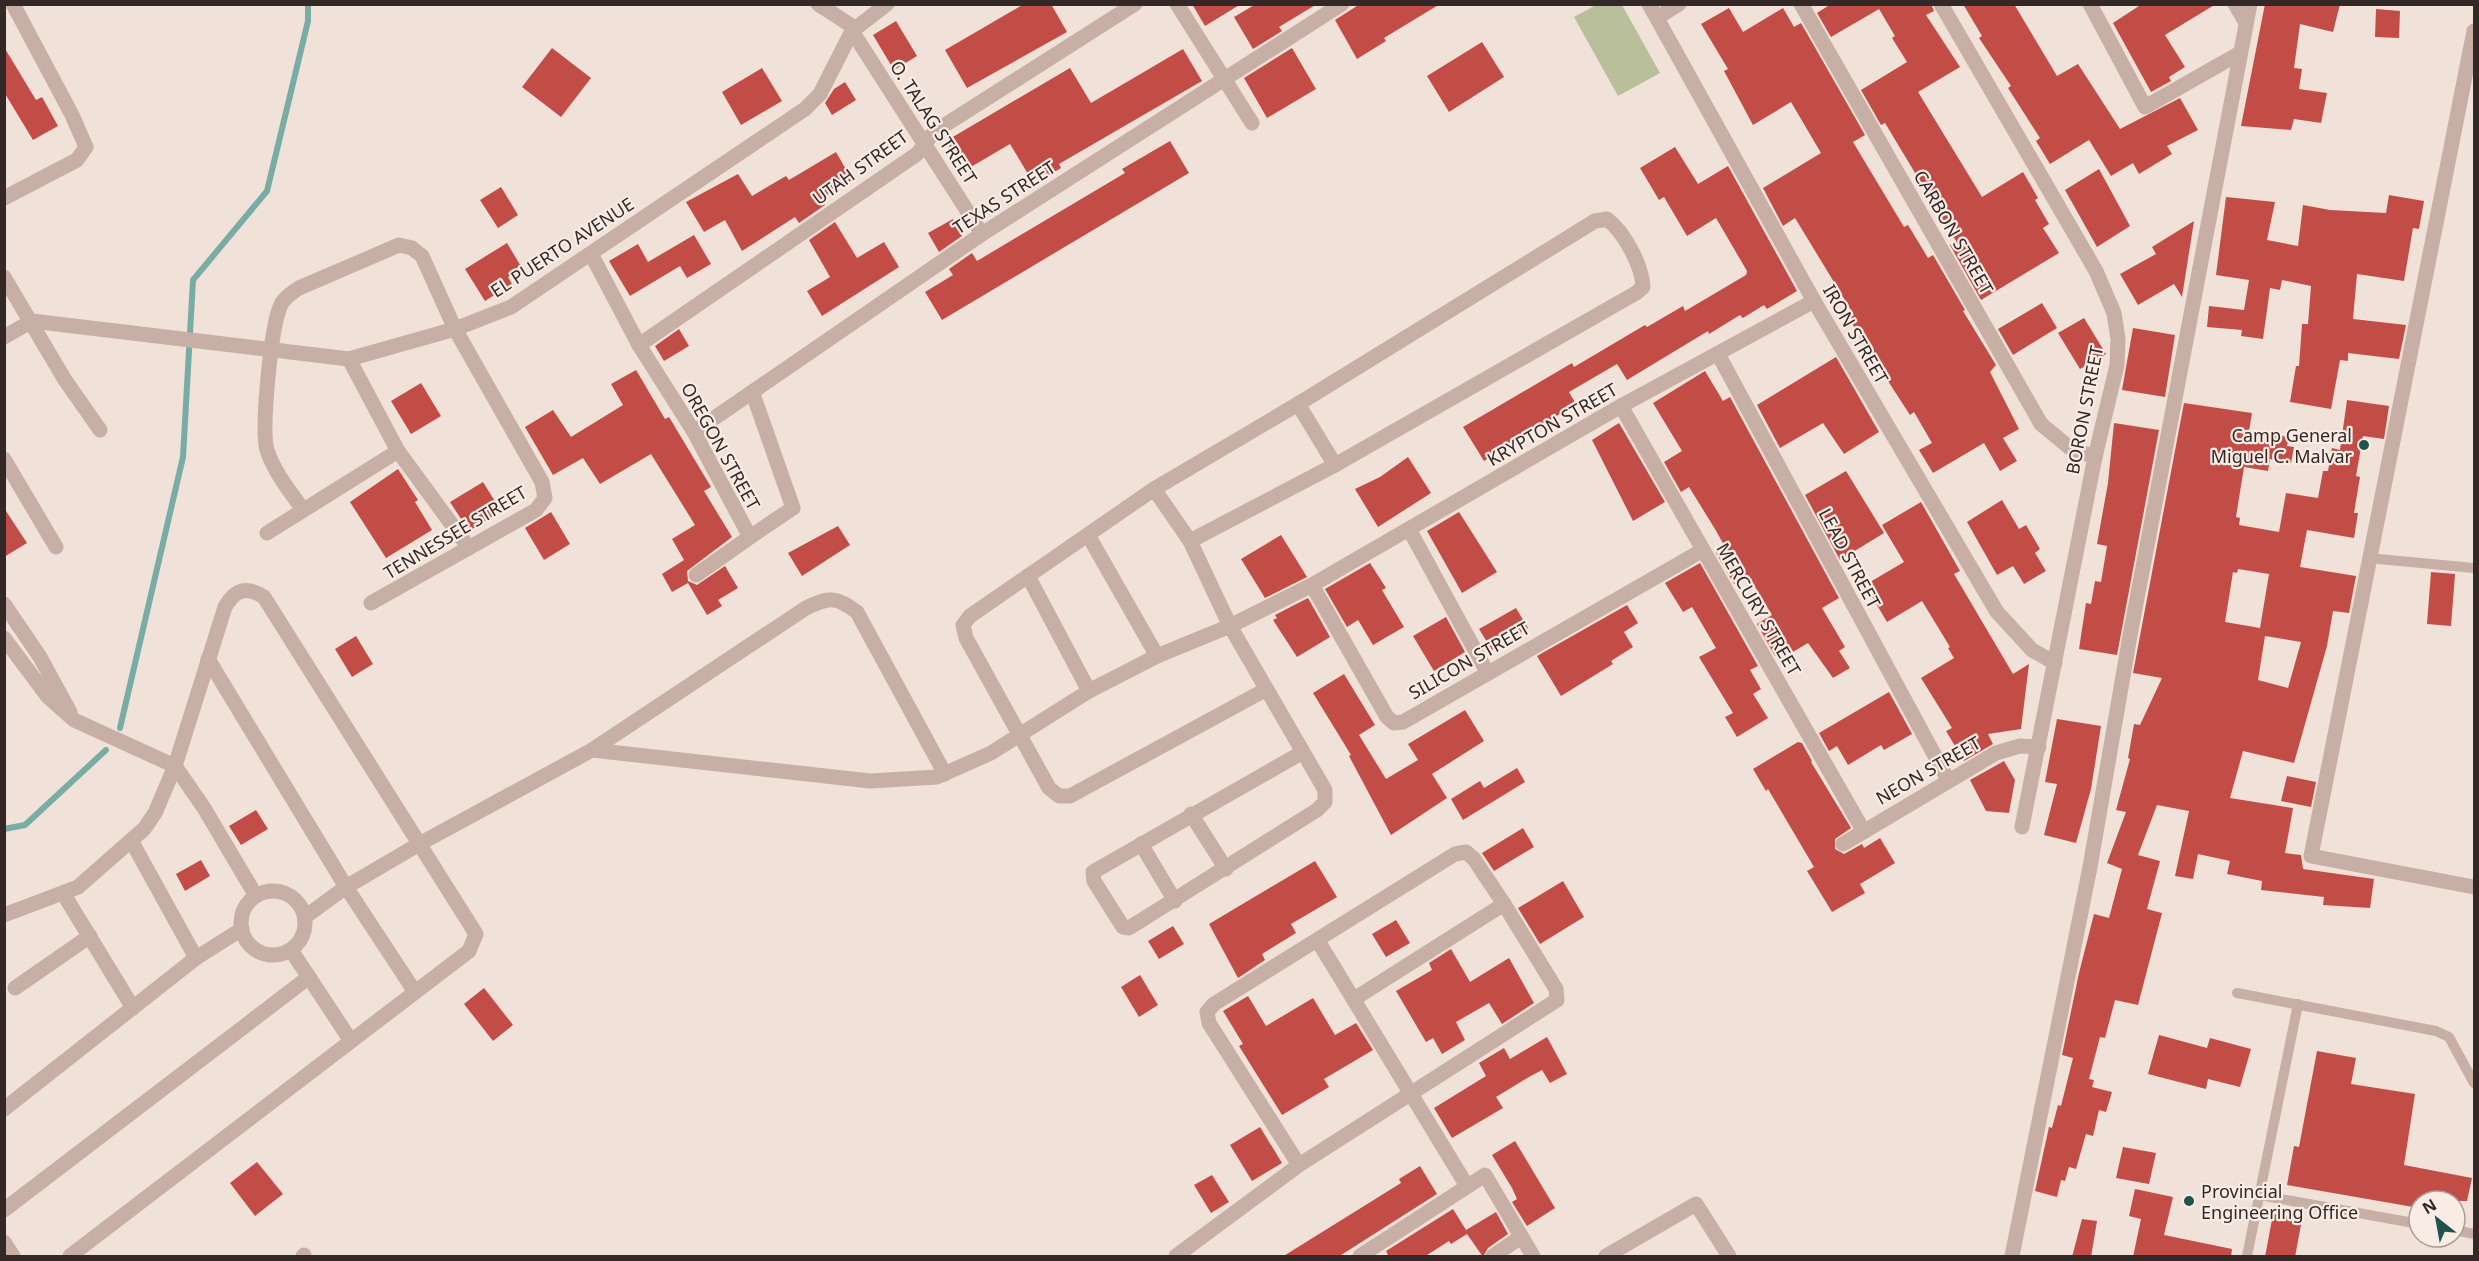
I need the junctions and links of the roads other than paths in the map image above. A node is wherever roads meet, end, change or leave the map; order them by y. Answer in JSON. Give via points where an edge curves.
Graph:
{"nodes":[{"id":1,"x":13,"y":4,"type":"edge"},
{"id":2,"x":818,"y":4,"type":"edge"},
{"id":3,"x":887,"y":4,"type":"edge"},
{"id":4,"x":1135,"y":4,"type":"edge"},
{"id":5,"x":1177,"y":4,"type":"edge"},
{"id":6,"x":1342,"y":4,"type":"edge"},
{"id":7,"x":1649,"y":4,"type":"edge"},
{"id":8,"x":1680,"y":4,"type":"edge"},
{"id":9,"x":1801,"y":4,"type":"edge"},
{"id":10,"x":1941,"y":4,"type":"edge"},
{"id":11,"x":2090,"y":4,"type":"edge"},
{"id":12,"x":2235,"y":4,"type":"edge"},
{"id":13,"x":2250,"y":4,"type":"edge"},
{"id":14,"x":1657,"y":18,"type":"junction"},
{"id":15,"x":2246,"y":23,"type":"junction"},
{"id":16,"x":854,"y":29,"type":"junction"},
{"id":17,"x":2475,"y":30,"type":"edge"},
{"id":18,"x":2240,"y":53,"type":"junction"},
{"id":19,"x":1224,"y":79,"type":"junction"},
{"id":20,"x":1252,"y":123,"type":"dead end"},
{"id":21,"x":925,"y":142,"type":"junction"},
{"id":22,"x":4,"y":198,"type":"edge"},
{"id":23,"x":982,"y":234,"type":"junction"},
{"id":24,"x":591,"y":254,"type":"junction"},
{"id":25,"x":4,"y":278,"type":"edge"},
{"id":26,"x":1814,"y":301,"type":"junction"},
{"id":27,"x":32,"y":321,"type":"junction"},
{"id":28,"x":455,"y":329,"type":"junction"},
{"id":29,"x":4,"y":337,"type":"edge"},
{"id":30,"x":639,"y":345,"type":"junction"},
{"id":31,"x":272,"y":351,"type":"junction"},
{"id":32,"x":1718,"y":354,"type":"junction"},
{"id":33,"x":349,"y":359,"type":"junction"},
{"id":34,"x":753,"y":394,"type":"junction"},
{"id":35,"x":1298,"y":404,"type":"junction"},
{"id":36,"x":1621,"y":406,"type":"junction"},
{"id":37,"x":100,"y":430,"type":"dead end"},
{"id":38,"x":694,"y":432,"type":"junction"},
{"id":39,"x":398,"y":451,"type":"junction"},
{"id":40,"x":2095,"y":457,"type":"junction"},
{"id":41,"x":4,"y":459,"type":"edge"},
{"id":42,"x":1335,"y":465,"type":"junction"},
{"id":43,"x":1154,"y":489,"type":"junction"},
{"id":44,"x":303,"y":510,"type":"junction"},
{"id":45,"x":1409,"y":529,"type":"junction"},
{"id":46,"x":267,"y":533,"type":"dead end"},
{"id":47,"x":1088,"y":535,"type":"junction"},
{"id":48,"x":750,"y":537,"type":"junction"},
{"id":49,"x":1190,"y":541,"type":"junction"},
{"id":50,"x":56,"y":547,"type":"dead end"},
{"id":51,"x":469,"y":548,"type":"junction"},
{"id":52,"x":1704,"y":550,"type":"junction"},
{"id":53,"x":2368,"y":558,"type":"junction"},
{"id":54,"x":2475,"y":568,"type":"edge"},
{"id":55,"x":696,"y":575,"type":"dead end"},
{"id":56,"x":1028,"y":576,"type":"junction"},
{"id":57,"x":1312,"y":585,"type":"junction"},
{"id":58,"x":371,"y":603,"type":"dead end"},
{"id":59,"x":4,"y":604,"type":"edge"},
{"id":60,"x":1230,"y":626,"type":"junction"},
{"id":61,"x":4,"y":638,"type":"edge"},
{"id":62,"x":1157,"y":656,"type":"junction"},
{"id":63,"x":208,"y":659,"type":"junction"},
{"id":64,"x":2055,"y":663,"type":"junction"},
{"id":65,"x":1487,"y":672,"type":"junction"},
{"id":66,"x":1265,"y":690,"type":"junction"},
{"id":67,"x":1089,"y":691,"type":"junction"},
{"id":68,"x":74,"y":720,"type":"junction"},
{"id":69,"x":1019,"y":735,"type":"junction"},
{"id":70,"x":2039,"y":747,"type":"junction"},
{"id":71,"x":592,"y":750,"type":"junction"},
{"id":72,"x":1303,"y":752,"type":"junction"},
{"id":73,"x":175,"y":766,"type":"junction"},
{"id":74,"x":945,"y":774,"type":"junction"},
{"id":75,"x":1948,"y":780,"type":"junction"},
{"id":76,"x":1191,"y":814,"type":"junction"},
{"id":77,"x":2022,"y":827,"type":"dead end"},
{"id":78,"x":1863,"y":830,"type":"junction"},
{"id":79,"x":132,"y":842,"type":"junction"},
{"id":80,"x":421,"y":843,"type":"junction"},
{"id":81,"x":1141,"y":844,"type":"junction"},
{"id":82,"x":1844,"y":844,"type":"dead end"},
{"id":83,"x":1226,"y":869,"type":"junction"},
{"id":84,"x":346,"y":887,"type":"junction"},
{"id":85,"x":2475,"y":887,"type":"edge"},
{"id":86,"x":63,"y":893,"type":"junction"},
{"id":87,"x":256,"y":896,"type":"junction"},
{"id":88,"x":1175,"y":901,"type":"junction"},
{"id":89,"x":1504,"y":904,"type":"junction"},
{"id":90,"x":4,"y":915,"type":"edge"},
{"id":91,"x":305,"y":917,"type":"junction"},
{"id":92,"x":242,"y":929,"type":"junction"},
{"id":93,"x":90,"y":936,"type":"junction"},
{"id":94,"x":1318,"y":941,"type":"junction"},
{"id":95,"x":291,"y":950,"type":"junction"},
{"id":96,"x":196,"y":958,"type":"junction"},
{"id":97,"x":309,"y":977,"type":"junction"},
{"id":98,"x":15,"y":988,"type":"dead end"},
{"id":99,"x":415,"y":992,"type":"junction"},
{"id":100,"x":2237,"y":993,"type":"dead end"},
{"id":101,"x":1354,"y":999,"type":"junction"},
{"id":102,"x":2298,"y":1004,"type":"junction"},
{"id":103,"x":133,"y":1008,"type":"junction"},
{"id":104,"x":351,"y":1041,"type":"junction"},
{"id":105,"x":2475,"y":1083,"type":"edge"},
{"id":106,"x":1411,"y":1092,"type":"junction"},
{"id":107,"x":4,"y":1108,"type":"edge"},
{"id":108,"x":1299,"y":1165,"type":"junction"},
{"id":109,"x":1467,"y":1186,"type":"junction"},
{"id":110,"x":2259,"y":1195,"type":"junction"},
{"id":111,"x":4,"y":1210,"type":"edge"},
{"id":112,"x":2407,"y":1222,"type":"edge"},
{"id":113,"x":1521,"y":1237,"type":"junction"},
{"id":114,"x":4,"y":1242,"type":"edge"},
{"id":115,"x":13,"y":1257,"type":"edge"},
{"id":116,"x":70,"y":1257,"type":"edge"},
{"id":117,"x":1176,"y":1257,"type":"edge"},
{"id":118,"x":1360,"y":1257,"type":"edge"},
{"id":119,"x":1493,"y":1257,"type":"edge"},
{"id":120,"x":1533,"y":1257,"type":"edge"},
{"id":121,"x":1606,"y":1257,"type":"edge"},
{"id":122,"x":1730,"y":1257,"type":"edge"},
{"id":123,"x":2012,"y":1257,"type":"edge"},
{"id":124,"x":2247,"y":1257,"type":"edge"}],
"edges":[{"from":1,"to":22,"type":"street","via":[[86,147],[78,160]]},
{"from":2,"to":16,"type":"street"},
{"from":3,"to":16,"type":"street","name":"EL PUERTO AVENUE"},
{"from":4,"to":21,"type":"street","name":"UTAH STREET","via":[[934,132]]},
{"from":5,"to":19,"type":"street"},
{"from":6,"to":19,"type":"street","name":"TEXAS STREET"},
{"from":7,"to":14,"type":"street","name":"IRON STREET"},
{"from":8,"to":14,"type":"street"},
{"from":9,"to":40,"type":"street","name":"CARBON STREET","via":[[2041,424],[2070,448]]},
{"from":10,"to":40,"type":"street","name":"BORON STREET","via":[[2096,271],[2114,313],[2117,365]]},
{"from":11,"to":18,"type":"street","via":[[2145,107]]},
{"from":12,"to":15,"type":"street"},
{"from":13,"to":15,"type":"street"},
{"from":14,"to":26,"type":"street","name":"IRON STREET"},
{"from":15,"to":18,"type":"street"},
{"from":16,"to":21,"type":"street","name":"O. TALAG STREET"},
{"from":16,"to":24,"type":"street","name":"EL PUERTO AVENUE","via":[[820,94],[805,109]]},
{"from":17,"to":53,"type":"street"},
{"from":18,"to":123,"type":"street","via":[[2090,867]]},
{"from":19,"to":20,"type":"street"},
{"from":19,"to":23,"type":"street","name":"TEXAS STREET"},
{"from":21,"to":23,"type":"street","name":"O. TALAG STREET"},
{"from":21,"to":30,"type":"street","name":"UTAH STREET","via":[[917,153]]},
{"from":23,"to":34,"type":"street","name":"TEXAS STREET"},
{"from":24,"to":28,"type":"street","name":"EL PUERTO AVENUE","via":[[511,307]]},
{"from":24,"to":30,"type":"street","name":"OREGON STREET"},
{"from":25,"to":27,"type":"street"},
{"from":26,"to":32,"type":"street","name":"KRYPTON STREET"},
{"from":26,"to":64,"type":"street","name":"IRON STREET","via":[[1997,612],[2032,650]]},
{"from":27,"to":29,"type":"street"},
{"from":27,"to":31,"type":"street","name":"EL PUERTO AVENUE"},
{"from":27,"to":37,"type":"street","via":[[65,380]]},
{"from":28,"to":31,"type":"street","name":"TENNESSEE STREET","via":[[422,256],[399,245],[288,296],[280,306]]},
{"from":28,"to":33,"type":"street","name":"EL PUERTO AVENUE"},
{"from":28,"to":51,"type":"street","name":"TENNESSEE STREET","via":[[542,482],[545,498],[536,510]]},
{"from":30,"to":38,"type":"street","name":"OREGON STREET"},
{"from":31,"to":33,"type":"street","name":"EL PUERTO AVENUE"},
{"from":31,"to":44,"type":"street","via":[[267,448]]},
{"from":32,"to":36,"type":"street","name":"KRYPTON STREET"},
{"from":32,"to":75,"type":"street","name":"LEAD STREET"},
{"from":33,"to":39,"type":"street"},
{"from":34,"to":38,"type":"street","name":"TEXAS STREET"},
{"from":34,"to":48,"type":"street","name":"OREGON STREET","via":[[793,508]]},
{"from":35,"to":42,"type":"street"},
{"from":35,"to":42,"type":"street","via":[[1595,221],[1607,219],[1618,227],[1642,276],[1643,287],[1636,293]]},
{"from":35,"to":43,"type":"street"},
{"from":36,"to":45,"type":"street","name":"KRYPTON STREET"},
{"from":36,"to":52,"type":"street","name":"MERCURY STREET"},
{"from":38,"to":48,"type":"street","name":"OREGON STREET"},
{"from":39,"to":44,"type":"street"},
{"from":39,"to":51,"type":"street"},
{"from":40,"to":64,"type":"street","name":"BORON STREET"},
{"from":41,"to":50,"type":"street"},
{"from":42,"to":49,"type":"street"},
{"from":43,"to":47,"type":"street"},
{"from":43,"to":49,"type":"street"},
{"from":44,"to":46,"type":"street"},
{"from":45,"to":57,"type":"street","name":"KRYPTON STREET"},
{"from":45,"to":65,"type":"street"},
{"from":47,"to":56,"type":"street"},
{"from":47,"to":62,"type":"street"},
{"from":48,"to":55,"type":"street"},
{"from":49,"to":60,"type":"street"},
{"from":51,"to":58,"type":"street","name":"TENNESSEE STREET"},
{"from":52,"to":65,"type":"street","name":"SILICON STREET"},
{"from":52,"to":78,"type":"street","name":"MERCURY STREET"},
{"from":53,"to":54,"type":"lane"},
{"from":53,"to":85,"type":"street","via":[[2311,856]]},
{"from":56,"to":67,"type":"street"},
{"from":56,"to":69,"type":"street","via":[[963,625],[966,638]]},
{"from":57,"to":60,"type":"street","name":"KRYPTON STREET"},
{"from":57,"to":65,"type":"street","name":"SILICON STREET","via":[[1394,723],[1403,722]]},
{"from":59,"to":68,"type":"street","via":[[40,657]]},
{"from":60,"to":62,"type":"street","name":"KRYPTON STREET"},
{"from":60,"to":66,"type":"street"},
{"from":61,"to":68,"type":"street","via":[[48,697]]},
{"from":62,"to":67,"type":"street","name":"KRYPTON STREET"},
{"from":63,"to":73,"type":"street"},
{"from":63,"to":80,"type":"street","via":[[231,596],[253,590],[264,597]]},
{"from":63,"to":84,"type":"street"},
{"from":64,"to":70,"type":"street","name":"BORON STREET"},
{"from":66,"to":69,"type":"street","via":[[1070,796],[1059,796],[1049,788]]},
{"from":66,"to":72,"type":"street"},
{"from":67,"to":69,"type":"street","name":"KRYPTON STREET"},
{"from":68,"to":73,"type":"street"},
{"from":69,"to":74,"type":"street","name":"KRYPTON STREET"},
{"from":70,"to":75,"type":"street","name":"NEON STREET","via":[[2007,748]]},
{"from":70,"to":77,"type":"street","name":"BORON STREET"},
{"from":71,"to":74,"type":"street","name":"KRYPTON STREET","via":[[870,781]]},
{"from":71,"to":74,"type":"street","via":[[806,608],[832,599],[857,612]]},
{"from":71,"to":80,"type":"street"},
{"from":72,"to":76,"type":"street"},
{"from":72,"to":83,"type":"street","via":[[1325,790],[1325,802]]},
{"from":73,"to":79,"type":"street","via":[[155,813]]},
{"from":73,"to":87,"type":"street"},
{"from":75,"to":78,"type":"street","name":"NEON STREET"},
{"from":76,"to":81,"type":"street"},
{"from":76,"to":83,"type":"street"},
{"from":78,"to":82,"type":"street","name":"NEON STREET"},
{"from":79,"to":86,"type":"street","via":[[78,887]]},
{"from":79,"to":96,"type":"street"},
{"from":80,"to":84,"type":"street"},
{"from":80,"to":99,"type":"street","via":[[476,934],[470,951]]},
{"from":81,"to":88,"type":"street"},
{"from":81,"to":88,"type":"street","via":[[1094,872],[1094,881],[1112,912],[1123,927],[1129,928]]},
{"from":83,"to":88,"type":"street"},
{"from":84,"to":91,"type":"street"},
{"from":84,"to":99,"type":"street"},
{"from":86,"to":90,"type":"street"},
{"from":86,"to":93,"type":"street"},
{"from":87,"to":91,"type":"street","via":[[280,891],[292,896]]},
{"from":87,"to":92,"type":"street","via":[[244,910]]},
{"from":89,"to":94,"type":"street","via":[[1474,859],[1466,852],[1455,854]]},
{"from":89,"to":101,"type":"street"},
{"from":89,"to":106,"type":"street","via":[[1556,989],[1557,1000]]},
{"from":91,"to":95,"type":"street","via":[[305,930]]},
{"from":92,"to":95,"type":"street","via":[[255,950],[279,955]]},
{"from":92,"to":96,"type":"street"},
{"from":93,"to":98,"type":"street"},
{"from":93,"to":103,"type":"street"},
{"from":94,"to":101,"type":"street"},
{"from":94,"to":108,"type":"street","via":[[1207,1012],[1209,1023]]},
{"from":95,"to":97,"type":"street"},
{"from":96,"to":103,"type":"street"},
{"from":97,"to":104,"type":"street"},
{"from":97,"to":111,"type":"street"},
{"from":99,"to":104,"type":"street"},
{"from":100,"to":102,"type":"lane"},
{"from":101,"to":106,"type":"street"},
{"from":102,"to":105,"type":"lane","via":[[2436,1031],[2449,1037]]},
{"from":102,"to":110,"type":"lane"},
{"from":103,"to":107,"type":"street"},
{"from":104,"to":116,"type":"street"},
{"from":106,"to":108,"type":"street"},
{"from":106,"to":109,"type":"street"},
{"from":108,"to":117,"type":"street"},
{"from":109,"to":113,"type":"street","via":[[1485,1175]]},
{"from":109,"to":118,"type":"street"},
{"from":110,"to":112,"type":"lane"},
{"from":110,"to":124,"type":"lane"},
{"from":113,"to":119,"type":"street"},
{"from":113,"to":120,"type":"street"},
{"from":114,"to":115,"type":"street"},
{"from":121,"to":122,"type":"street","via":[[1696,1203]]}]}
